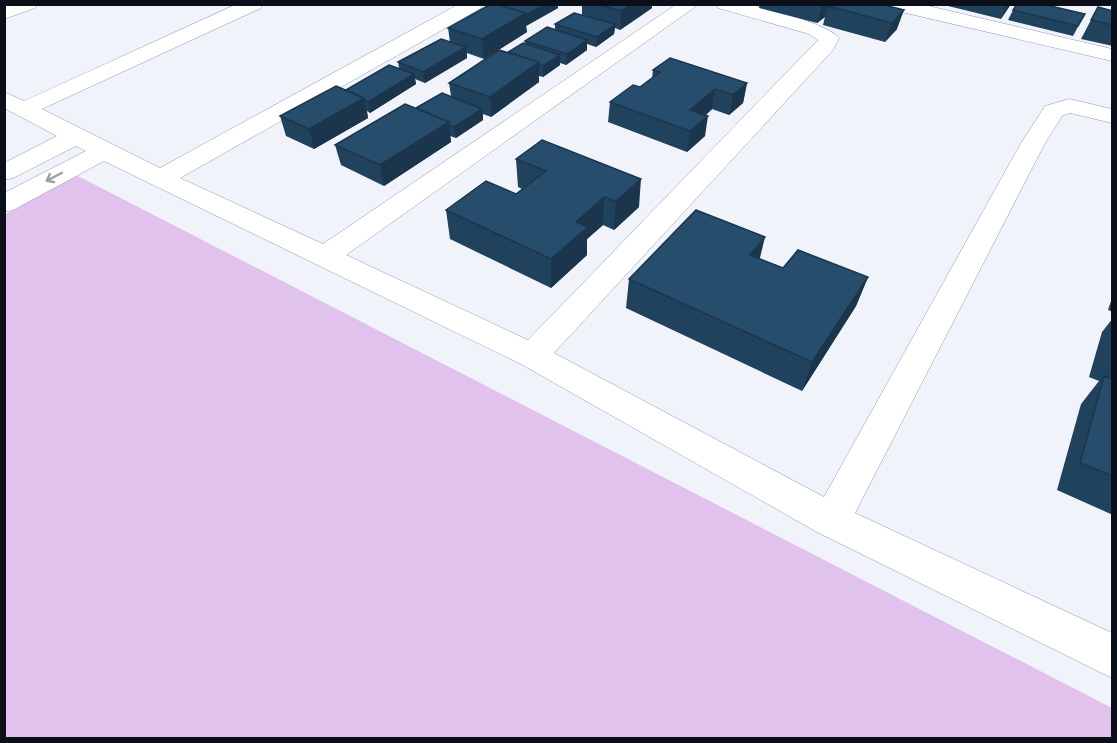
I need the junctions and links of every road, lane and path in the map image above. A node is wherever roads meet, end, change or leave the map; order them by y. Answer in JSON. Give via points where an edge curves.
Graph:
{"nodes":[{"id":1,"x":28,"y":4,"type":"edge"},
{"id":2,"x":254,"y":4,"type":"edge"},
{"id":3,"x":474,"y":4,"type":"edge"},
{"id":4,"x":690,"y":4,"type":"edge"},
{"id":5,"x":725,"y":4,"type":"edge"},
{"id":6,"x":893,"y":4,"type":"edge"},
{"id":7,"x":4,"y":13,"type":"edge"},
{"id":8,"x":1113,"y":56,"type":"edge"},
{"id":9,"x":14,"y":104,"type":"edge"},
{"id":10,"x":1113,"y":116,"type":"edge"},
{"id":11,"x":90,"y":143,"type":"junction"},
{"id":12,"x":4,"y":173,"type":"edge"},
{"id":13,"x":163,"y":177,"type":"junction"},
{"id":14,"x":4,"y":204,"type":"edge"},
{"id":15,"x":324,"y":257,"type":"junction"},
{"id":16,"x":532,"y":356,"type":"junction"},
{"id":17,"x":831,"y":520,"type":"junction"},
{"id":18,"x":1113,"y":656,"type":"edge"}],
"edges":[{"from":1,"to":7,"type":"street"},
{"from":2,"to":9,"type":"street"},
{"from":3,"to":13,"type":"street"},
{"from":4,"to":15,"type":"street"},
{"from":5,"to":16,"type":"street","via":[[816,30],[829,38],[826,46]]},
{"from":6,"to":8,"type":"street"},
{"from":9,"to":11,"type":"street"},
{"from":10,"to":17,"type":"street","via":[[1069,106],[1053,111]]},
{"from":11,"to":12,"type":"street"},
{"from":11,"to":13,"type":"street"},
{"from":11,"to":14,"type":"street","one_way":true},
{"from":13,"to":15,"type":"street"},
{"from":15,"to":16,"type":"street"},
{"from":16,"to":17,"type":"street"},
{"from":17,"to":18,"type":"street"}]}
